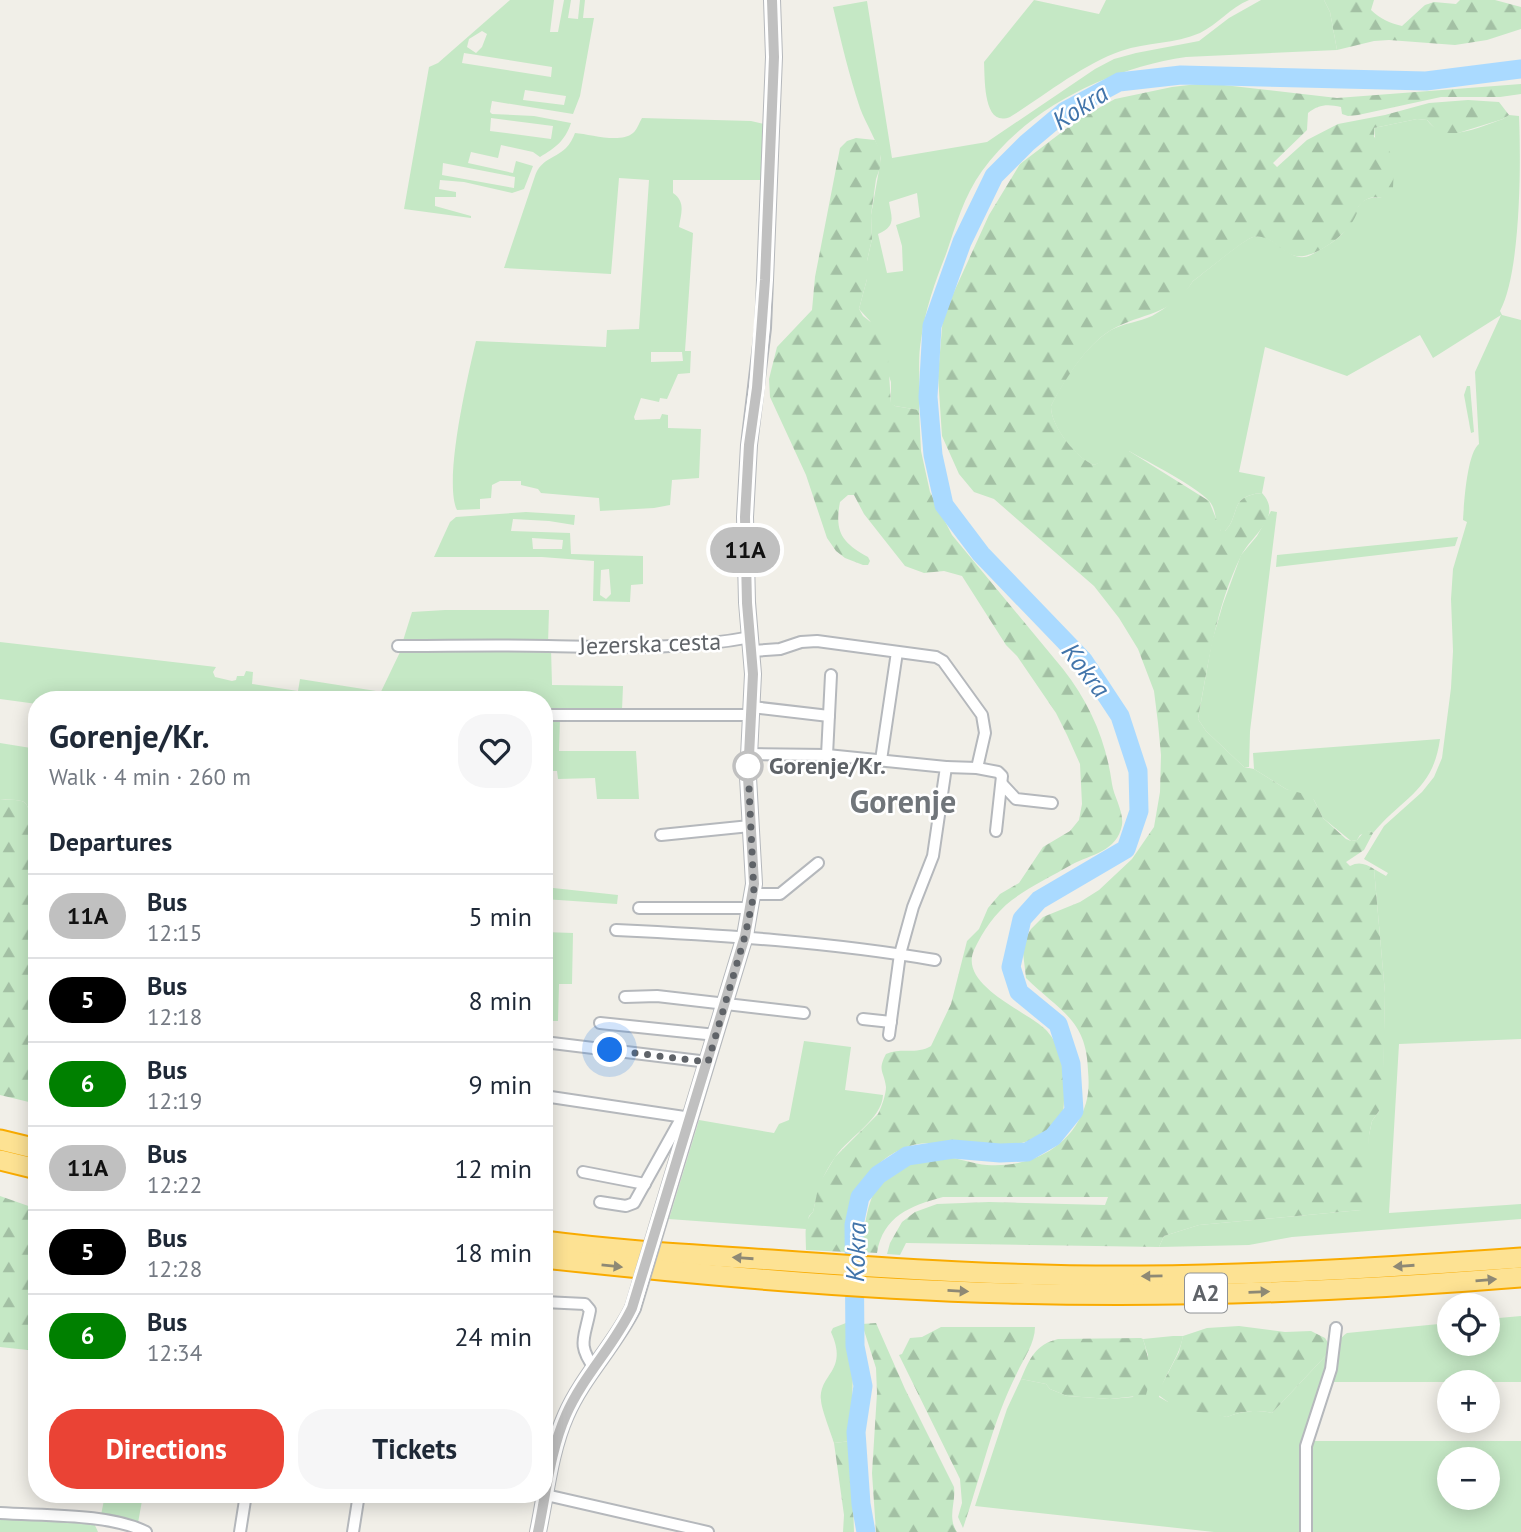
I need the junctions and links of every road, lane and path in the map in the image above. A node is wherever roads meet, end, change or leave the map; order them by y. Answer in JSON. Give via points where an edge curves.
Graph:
{"nodes":[{"id":1,"x":772,"y":0,"type":"edge"},
{"id":2,"x":751,"y":644,"type":"junction"},
{"id":3,"x":398,"y":646,"type":"dead end"},
{"id":4,"x":897,"y":652,"type":"junction"},
{"id":5,"x":831,"y":675,"type":"dead end"},
{"id":6,"x":751,"y":711,"type":"junction"},
{"id":7,"x":553,"y":715,"type":"edge"},
{"id":8,"x":829,"y":716,"type":"junction"},
{"id":9,"x":748,"y":754,"type":"junction"},
{"id":10,"x":827,"y":755,"type":"junction"},
{"id":11,"x":881,"y":760,"type":"junction"},
{"id":12,"x":946,"y":767,"type":"junction"},
{"id":13,"x":977,"y":768,"type":"junction"},
{"id":14,"x":1002,"y":784,"type":"junction"},
{"id":15,"x":1052,"y":803,"type":"dead end"},
{"id":16,"x":750,"y":826,"type":"junction"},
{"id":17,"x":996,"y":831,"type":"dead end"},
{"id":18,"x":661,"y":835,"type":"dead end"},
{"id":19,"x":818,"y":863,"type":"dead end"},
{"id":20,"x":752,"y":901,"type":"junction"},
{"id":21,"x":639,"y":908,"type":"dead end"},
{"id":22,"x":616,"y":930,"type":"dead end"},
{"id":23,"x":745,"y":936,"type":"junction"},
{"id":24,"x":900,"y":954,"type":"junction"},
{"id":25,"x":935,"y":960,"type":"dead end"},
{"id":26,"x":625,"y":997,"type":"dead end"},
{"id":27,"x":724,"y":1003,"type":"junction"},
{"id":28,"x":804,"y":1013,"type":"dead end"},
{"id":29,"x":863,"y":1019,"type":"dead end"},
{"id":30,"x":891,"y":1022,"type":"junction"},
{"id":31,"x":600,"y":1023,"type":"dead end"},
{"id":32,"x":716,"y":1035,"type":"junction"},
{"id":33,"x":889,"y":1035,"type":"dead end"},
{"id":34,"x":553,"y":1043,"type":"edge"},
{"id":35,"x":708,"y":1062,"type":"junction"},
{"id":36,"x":553,"y":1097,"type":"edge"},
{"id":37,"x":686,"y":1118,"type":"junction"},
{"id":38,"x":0,"y":1140,"type":"edge"},
{"id":39,"x":28,"y":1147,"type":"edge"},
{"id":40,"x":0,"y":1160,"type":"edge"},
{"id":41,"x":28,"y":1167,"type":"edge"},
{"id":42,"x":583,"y":1172,"type":"dead end"},
{"id":43,"x":645,"y":1184,"type":"junction"},
{"id":44,"x":600,"y":1202,"type":"dead end"},
{"id":45,"x":553,"y":1242,"type":"edge"},
{"id":46,"x":1521,"y":1258,"type":"edge"},
{"id":47,"x":553,"y":1259,"type":"edge"},
{"id":48,"x":1521,"y":1277,"type":"edge"},
{"id":49,"x":890,"y":1278,"type":"junction"},
{"id":50,"x":553,"y":1302,"type":"edge"},
{"id":51,"x":1336,"y":1328,"type":"dead end"},
{"id":52,"x":595,"y":1368,"type":"junction"},
{"id":53,"x":553,"y":1461,"type":"edge"},
{"id":54,"x":553,"y":1497,"type":"edge"},
{"id":55,"x":245,"y":1503,"type":"edge"},
{"id":56,"x":358,"y":1503,"type":"edge"},
{"id":57,"x":544,"y":1503,"type":"edge"},
{"id":58,"x":0,"y":1513,"type":"edge"},
{"id":59,"x":146,"y":1532,"type":"edge"},
{"id":60,"x":240,"y":1532,"type":"edge"},
{"id":61,"x":353,"y":1532,"type":"edge"},
{"id":62,"x":538,"y":1532,"type":"edge"},
{"id":63,"x":708,"y":1532,"type":"edge"},
{"id":64,"x":1306,"y":1532,"type":"edge"}],
"edges":[{"from":1,"to":2,"type":"street","name":"Jezerska cesta","via":[[765,280],[745,517]]},
{"from":2,"to":3,"type":"street","name":"Jezerska cesta"},
{"from":2,"to":4,"type":"street","name":"Jezerska cesta","via":[[780,649],[817,641]]},
{"from":2,"to":6,"type":"street","name":"Jezerska cesta"},
{"from":4,"to":11,"type":"street"},
{"from":4,"to":13,"type":"street","name":"Jezerska cesta","via":[[936,657],[960,683],[982,715],[985,733]]},
{"from":5,"to":8,"type":"street"},
{"from":6,"to":7,"type":"street"},
{"from":6,"to":8,"type":"street"},
{"from":6,"to":9,"type":"street","name":"Jezerska cesta"},
{"from":8,"to":10,"type":"street"},
{"from":9,"to":10,"type":"street"},
{"from":9,"to":16,"type":"street","name":"Jezerska cesta"},
{"from":10,"to":11,"type":"street"},
{"from":11,"to":12,"type":"street"},
{"from":12,"to":13,"type":"street"},
{"from":12,"to":24,"type":"street","via":[[933,856]]},
{"from":13,"to":14,"type":"street","via":[[998,772]]},
{"from":14,"to":15,"type":"street","via":[[1016,799]]},
{"from":14,"to":17,"type":"street"},
{"from":16,"to":18,"type":"street"},
{"from":16,"to":20,"type":"street","name":"Jezerska cesta"},
{"from":19,"to":20,"type":"street","via":[[780,894]]},
{"from":20,"to":21,"type":"street"},
{"from":20,"to":23,"type":"street","name":"Jezerska cesta"},
{"from":22,"to":23,"type":"street"},
{"from":23,"to":24,"type":"street"},
{"from":23,"to":27,"type":"street","name":"Jezerska cesta"},
{"from":24,"to":25,"type":"street"},
{"from":24,"to":30,"type":"street"},
{"from":26,"to":27,"type":"street"},
{"from":27,"to":28,"type":"street"},
{"from":27,"to":32,"type":"street","name":"Jezerska cesta"},
{"from":29,"to":30,"type":"street"},
{"from":30,"to":33,"type":"street"},
{"from":31,"to":32,"type":"street"},
{"from":32,"to":35,"type":"street","name":"Jezerska cesta"},
{"from":34,"to":35,"type":"street"},
{"from":35,"to":37,"type":"street","name":"Jezerska cesta"},
{"from":36,"to":37,"type":"street"},
{"from":37,"to":43,"type":"street"},
{"from":37,"to":52,"type":"street","name":"Jezerska cesta","bridge":true,"via":[[632,1308]]},
{"from":38,"to":39,"type":"highway"},
{"from":40,"to":41,"type":"highway"},
{"from":42,"to":43,"type":"street"},
{"from":43,"to":44,"type":"street","via":[[634,1203]]},
{"from":49,"to":45,"type":"highway","number":"A2","one_way":true,"via":[[811,1263]]},
{"from":46,"to":49,"type":"highway","number":"A2","one_way":true,"via":[[1141,1276]]},
{"from":47,"to":49,"type":"highway","number":"A2","one_way":true,"via":[[810,1283]]},
{"from":49,"to":48,"type":"highway","number":"A2","one_way":true,"via":[[1007,1293],[1148,1295]]},
{"from":50,"to":52,"type":"street","via":[[585,1304],[590,1310],[582,1345]]},
{"from":51,"to":64,"type":"street","via":[[1331,1369],[1306,1446]]},
{"from":52,"to":53,"type":"street","name":"Jezerska cesta","via":[[573,1401]]},
{"from":54,"to":63,"type":"street"},
{"from":55,"to":60,"type":"street"},
{"from":56,"to":61,"type":"street"},
{"from":57,"to":62,"type":"street","name":"Jezerska cesta"},
{"from":58,"to":59,"type":"street","via":[[104,1520],[131,1524]]}]}
